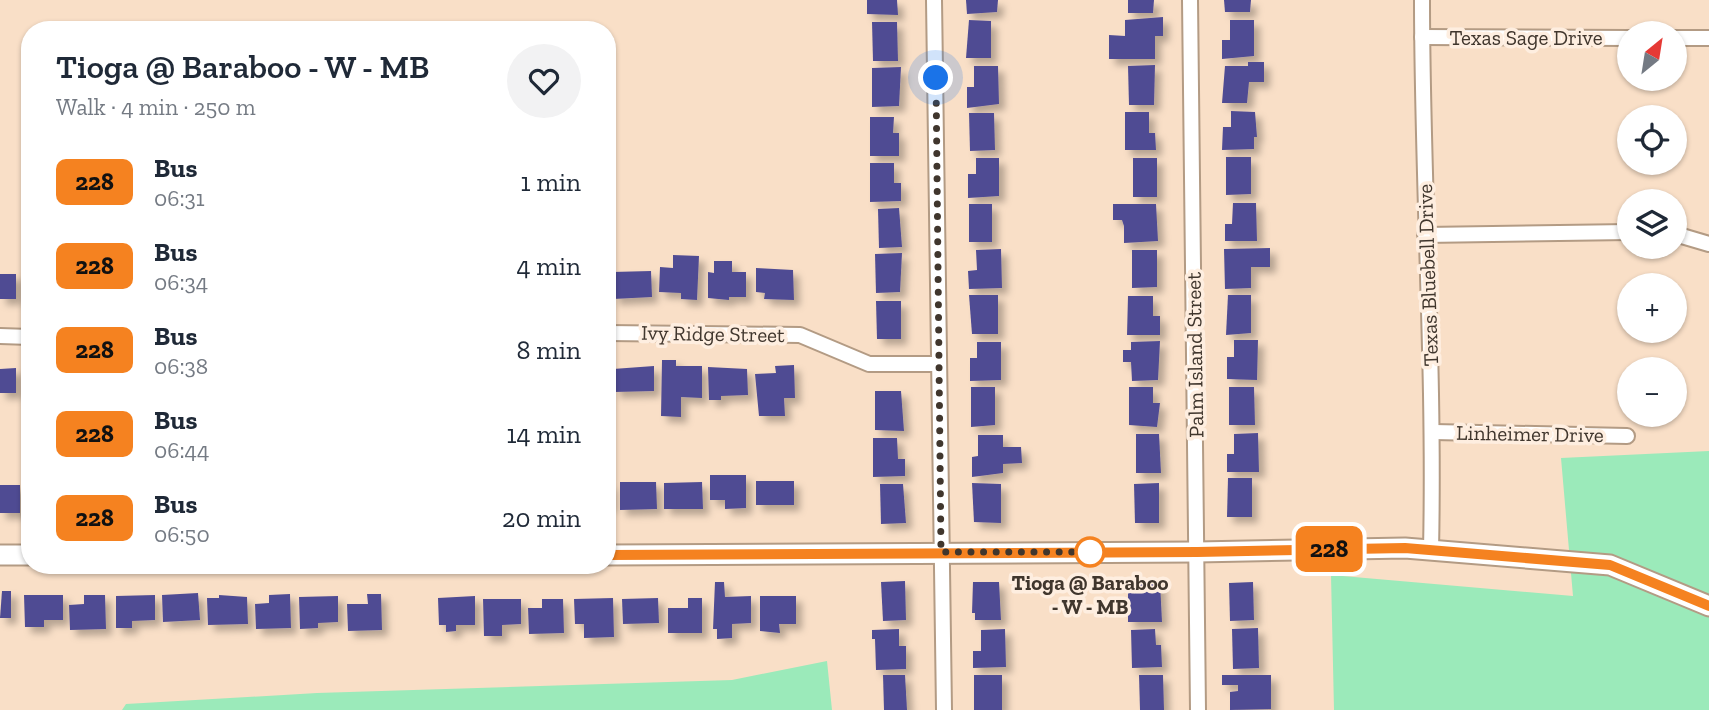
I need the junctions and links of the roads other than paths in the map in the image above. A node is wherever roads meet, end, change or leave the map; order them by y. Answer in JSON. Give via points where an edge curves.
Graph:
{"nodes":[{"id":1,"x":934,"y":0,"type":"edge"},
{"id":2,"x":1191,"y":0,"type":"edge"},
{"id":3,"x":1422,"y":0,"type":"edge"},
{"id":4,"x":1422,"y":37,"type":"junction"},
{"id":5,"x":1617,"y":38,"type":"edge"},
{"id":6,"x":1687,"y":38,"type":"edge"},
{"id":7,"x":1709,"y":38,"type":"edge"},
{"id":8,"x":1617,"y":232,"type":"edge"},
{"id":9,"x":1425,"y":234,"type":"junction"},
{"id":10,"x":1687,"y":238,"type":"edge"},
{"id":11,"x":1709,"y":244,"type":"edge"},
{"id":12,"x":616,"y":333,"type":"edge"},
{"id":13,"x":0,"y":336,"type":"edge"},
{"id":14,"x":21,"y":337,"type":"edge"},
{"id":15,"x":939,"y":364,"type":"junction"},
{"id":16,"x":1434,"y":432,"type":"junction"},
{"id":17,"x":1627,"y":436,"type":"dead end"},
{"id":18,"x":1431,"y":550,"type":"junction"},
{"id":19,"x":941,"y":552,"type":"junction"},
{"id":20,"x":1197,"y":552,"type":"junction"},
{"id":21,"x":0,"y":555,"type":"edge"},
{"id":22,"x":21,"y":555,"type":"edge"},
{"id":23,"x":616,"y":555,"type":"edge"},
{"id":24,"x":1709,"y":606,"type":"edge"},
{"id":25,"x":944,"y":710,"type":"edge"},
{"id":26,"x":1198,"y":710,"type":"edge"}],
"edges":[{"from":1,"to":15,"type":"street"},
{"from":2,"to":20,"type":"street","name":"Palm Island Street"},
{"from":3,"to":4,"type":"street","name":"Texas Bluebell Drive"},
{"from":4,"to":5,"type":"street","name":"Texas Sage Drive"},
{"from":4,"to":9,"type":"street","name":"Texas Bluebell Drive"},
{"from":6,"to":7,"type":"street"},
{"from":8,"to":9,"type":"street"},
{"from":9,"to":16,"type":"street","name":"Texas Bluebell Drive"},
{"from":10,"to":11,"type":"street"},
{"from":12,"to":15,"type":"street","name":"Ivy Ridge Street","via":[[800,335],[869,364]]},
{"from":13,"to":14,"type":"street"},
{"from":15,"to":19,"type":"street"},
{"from":16,"to":17,"type":"street","name":"Linheimer Drive"},
{"from":16,"to":18,"type":"street","name":"Texas Bluebell Drive"},
{"from":18,"to":20,"type":"street"},
{"from":18,"to":24,"type":"street","via":[[1610,565]]},
{"from":19,"to":20,"type":"street"},
{"from":19,"to":23,"type":"street"},
{"from":19,"to":25,"type":"street"},
{"from":20,"to":26,"type":"street","name":"Palm Island Street"},
{"from":21,"to":22,"type":"street"}]}
